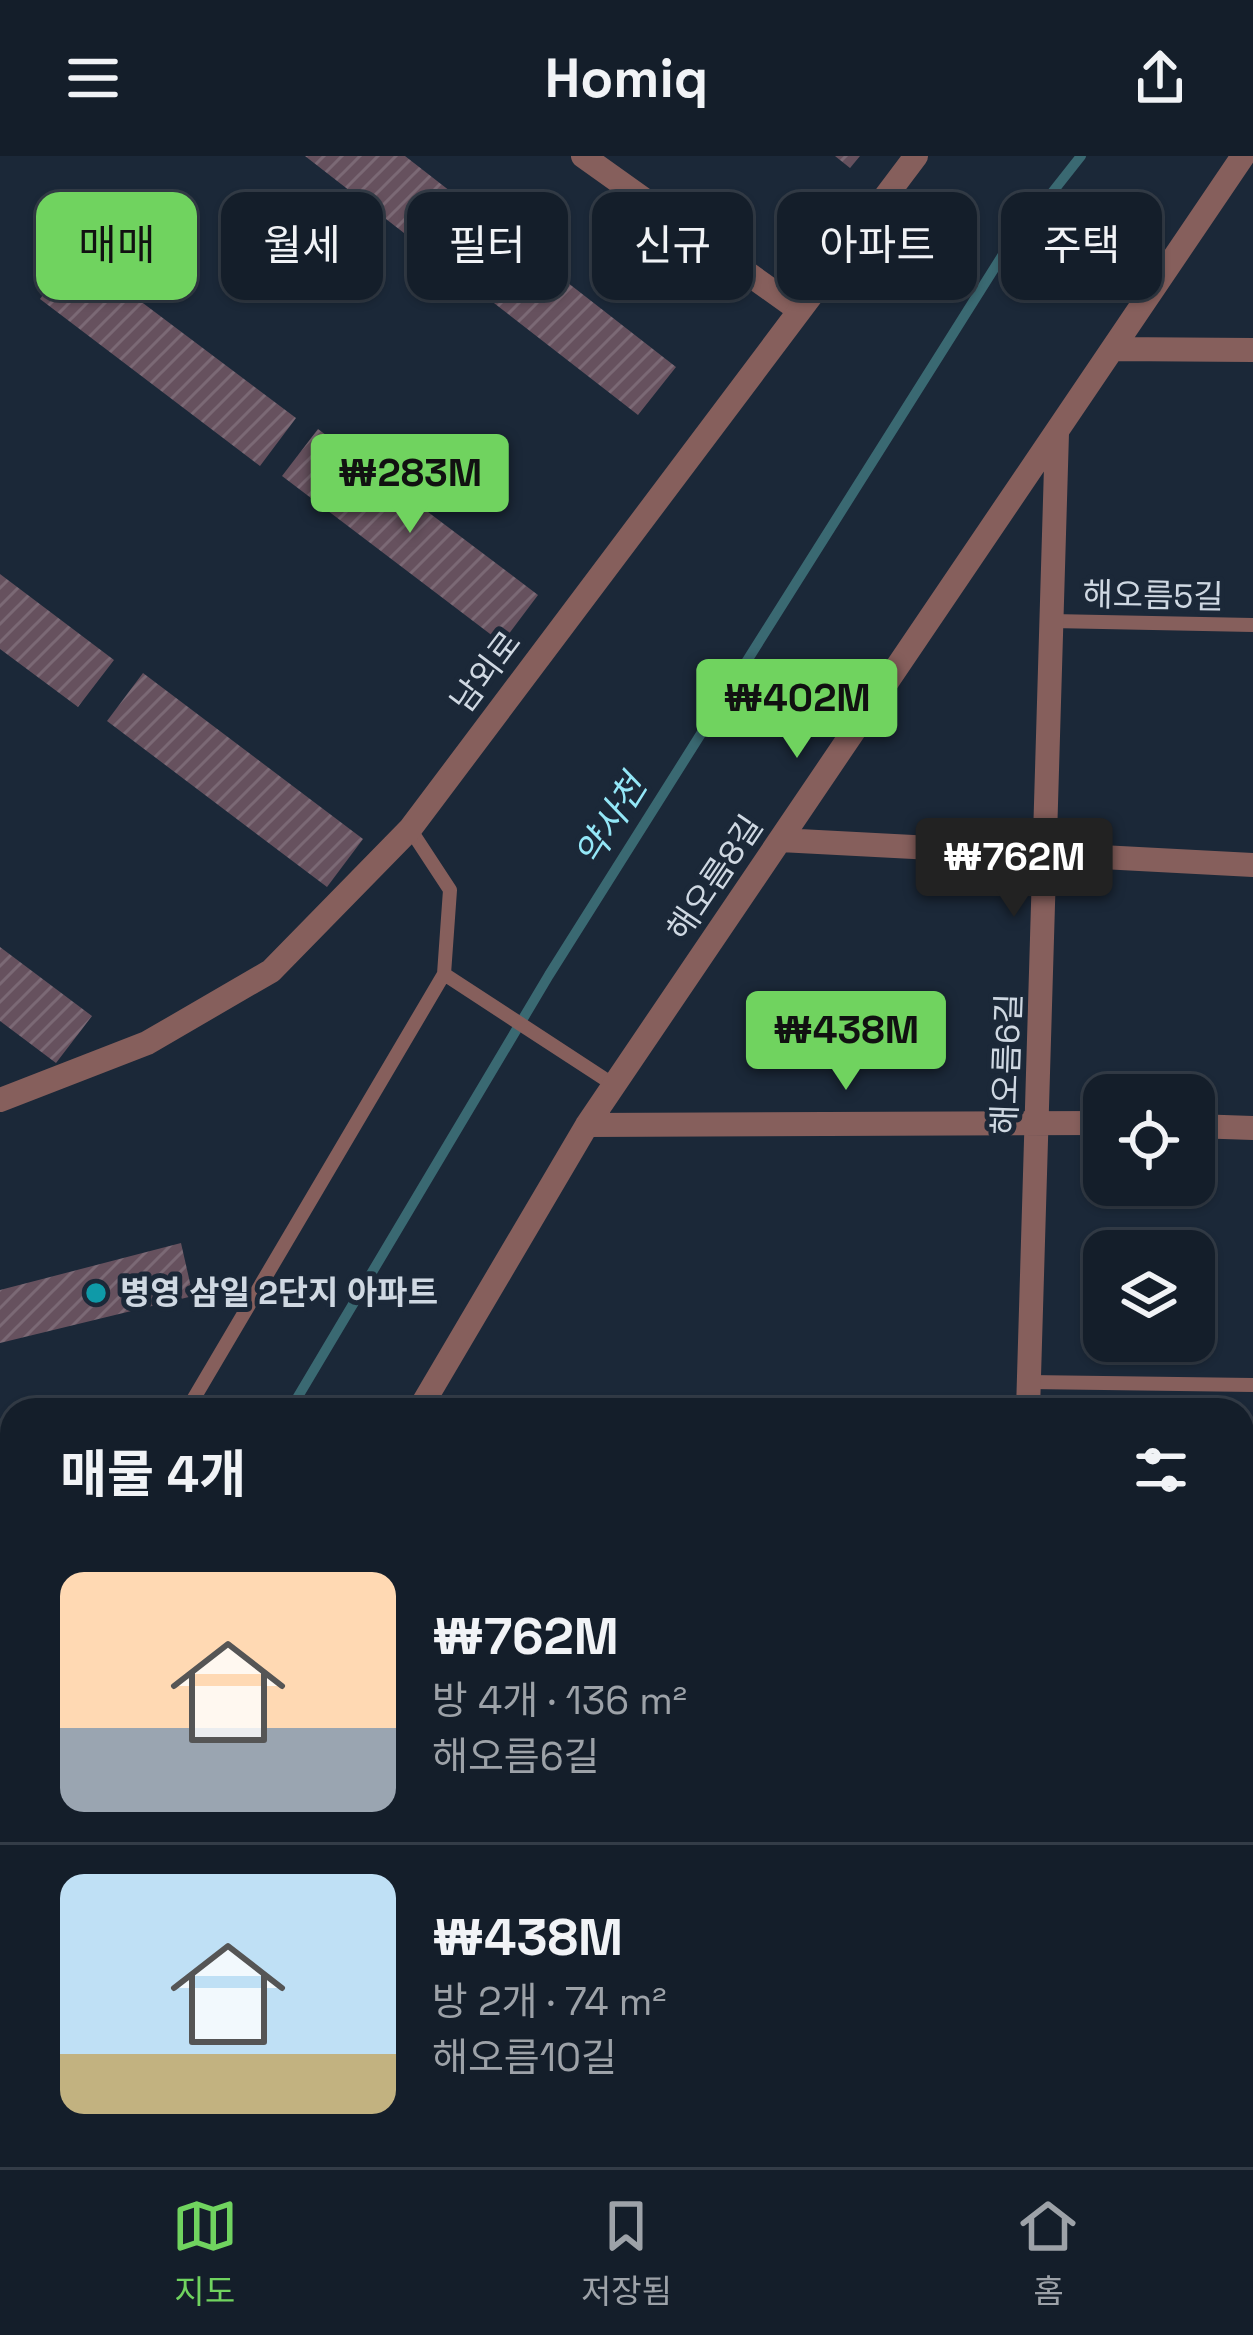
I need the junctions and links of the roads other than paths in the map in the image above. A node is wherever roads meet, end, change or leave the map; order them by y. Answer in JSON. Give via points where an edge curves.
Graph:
{"nodes":[{"id":1,"x":583,"y":156,"type":"edge"},
{"id":2,"x":916,"y":156,"type":"edge"},
{"id":3,"x":1243,"y":156,"type":"edge"},
{"id":4,"x":800,"y":310,"type":"junction"},
{"id":5,"x":1113,"y":349,"type":"junction"},
{"id":6,"x":1253,"y":350,"type":"edge"},
{"id":7,"x":1058,"y":431,"type":"junction"},
{"id":8,"x":1052,"y":622,"type":"junction"},
{"id":9,"x":1253,"y":625,"type":"edge"},
{"id":10,"x":410,"y":829,"type":"junction"},
{"id":11,"x":780,"y":840,"type":"junction"},
{"id":12,"x":1046,"y":858,"type":"junction"},
{"id":13,"x":1253,"y":865,"type":"edge"},
{"id":14,"x":444,"y":974,"type":"junction"},
{"id":15,"x":614,"y":1085,"type":"junction"},
{"id":16,"x":0,"y":1100,"type":"edge"},
{"id":17,"x":1039,"y":1121,"type":"junction"},
{"id":18,"x":1083,"y":1122,"type":"edge"},
{"id":19,"x":587,"y":1125,"type":"junction"},
{"id":20,"x":1215,"y":1126,"type":"edge"},
{"id":21,"x":1253,"y":1127,"type":"edge"},
{"id":22,"x":1029,"y":1382,"type":"junction"},
{"id":23,"x":1253,"y":1385,"type":"edge"},
{"id":24,"x":194,"y":1398,"type":"edge"},
{"id":25,"x":426,"y":1398,"type":"edge"},
{"id":26,"x":1028,"y":1398,"type":"edge"}],
"edges":[{"from":1,"to":4,"type":"street"},
{"from":2,"to":4,"type":"street","name":"남외로"},
{"from":3,"to":5,"type":"street","name":"해오름8길"},
{"from":4,"to":10,"type":"street","name":"남외로"},
{"from":5,"to":6,"type":"street"},
{"from":5,"to":7,"type":"street","name":"해오름8길"},
{"from":7,"to":8,"type":"street","name":"해오름6길"},
{"from":7,"to":11,"type":"street","name":"해오름8길"},
{"from":8,"to":9,"type":"lane","name":"해오름5길"},
{"from":8,"to":12,"type":"street","name":"해오름6길"},
{"from":10,"to":14,"type":"lane","via":[[450,890]]},
{"from":10,"to":16,"type":"street","name":"남외로","via":[[272,971],[147,1043]]},
{"from":11,"to":12,"type":"street"},
{"from":11,"to":15,"type":"street","name":"해오름8길"},
{"from":12,"to":13,"type":"street"},
{"from":12,"to":17,"type":"street","name":"해오름6길"},
{"from":14,"to":15,"type":"lane"},
{"from":14,"to":24,"type":"lane"},
{"from":15,"to":19,"type":"street","name":"해오름8길"},
{"from":17,"to":18,"type":"street"},
{"from":17,"to":19,"type":"street"},
{"from":17,"to":22,"type":"street","name":"해오름6길"},
{"from":19,"to":25,"type":"street","name":"해오름8길"},
{"from":20,"to":21,"type":"street"},
{"from":22,"to":23,"type":"lane"},
{"from":22,"to":26,"type":"street","name":"해오름6길"}]}
